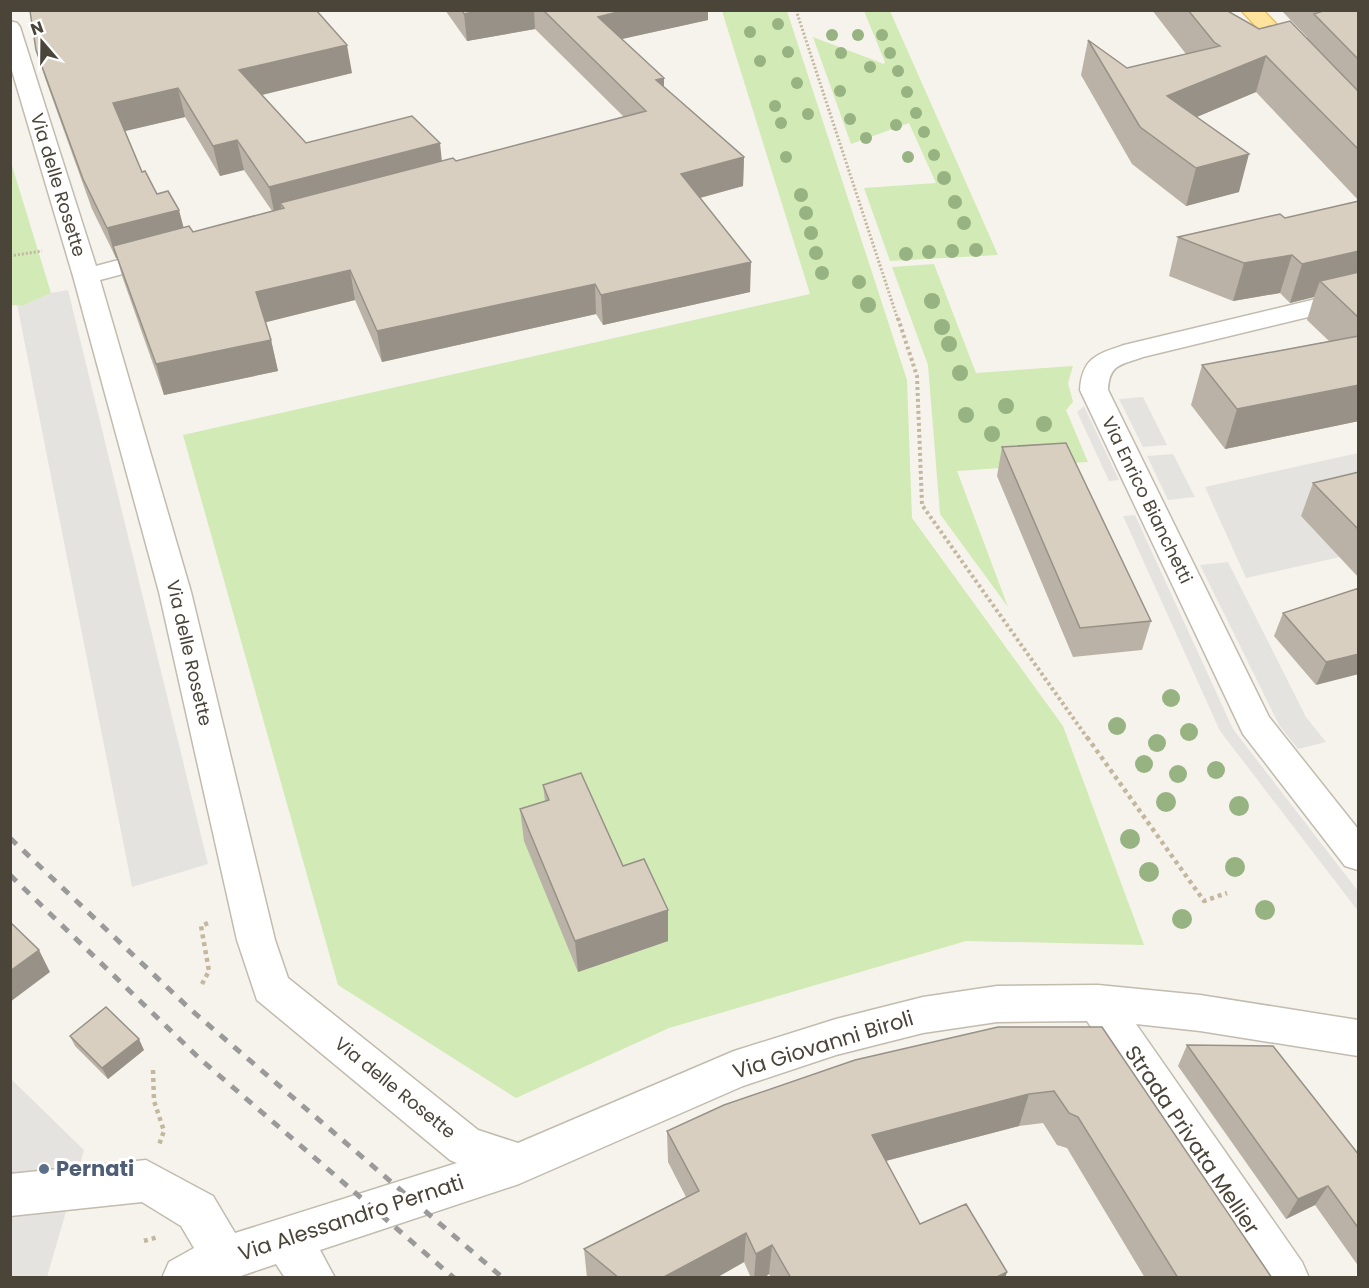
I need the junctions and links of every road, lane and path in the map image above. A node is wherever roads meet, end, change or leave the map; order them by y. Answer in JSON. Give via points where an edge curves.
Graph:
{"nodes":[{"id":1,"x":796,"y":10,"type":"edge"},
{"id":2,"x":1251,"y":10,"type":"edge"},
{"id":3,"x":16,"y":32,"type":"edge"},
{"id":4,"x":1359,"y":124,"type":"edge"},
{"id":5,"x":184,"y":250,"type":"edge"},
{"id":6,"x":43,"y":251,"type":"dead end"},
{"id":7,"x":10,"y":256,"type":"edge"},
{"id":8,"x":86,"y":276,"type":"junction"},
{"id":9,"x":1359,"y":297,"type":"edge"},
{"id":10,"x":1359,"y":855,"type":"edge"},
{"id":11,"x":1227,"y":893,"type":"dead end"},
{"id":12,"x":218,"y":920,"type":"dead end"},
{"id":13,"x":202,"y":984,"type":"dead end"},
{"id":14,"x":1098,"y":1003,"type":"junction"},
{"id":15,"x":1359,"y":1038,"type":"edge"},
{"id":16,"x":153,"y":1070,"type":"dead end"},
{"id":17,"x":164,"y":1131,"type":"dead end"},
{"id":18,"x":519,"y":1164,"type":"junction"},
{"id":19,"x":10,"y":1195,"type":"edge"},
{"id":20,"x":286,"y":1239,"type":"junction"},
{"id":21,"x":226,"y":1259,"type":"junction"},
{"id":22,"x":185,"y":1278,"type":"edge"},
{"id":23,"x":312,"y":1278,"type":"edge"},
{"id":24,"x":1286,"y":1278,"type":"edge"}],
"edges":[{"from":1,"to":11,"type":"path","via":[[917,376],[922,505],[1204,901]]},
{"from":2,"to":4,"type":"main road"},
{"from":3,"to":8,"type":"street","name":"Via delle Rosette"},
{"from":5,"to":8,"type":"street"},
{"from":6,"to":7,"type":"path"},
{"from":8,"to":18,"type":"street","name":"Via delle Rosette","via":[[175,592],[256,940],[271,988],[465,1146]]},
{"from":9,"to":10,"type":"street","name":"Via Enrico Bianchetti","via":[[1196,334],[1107,360],[1095,373],[1094,390],[1255,725]]},
{"from":12,"to":13,"type":"path","via":[[201,926],[209,971]]},
{"from":14,"to":15,"type":"street","name":"Via Giovanni Biroli","via":[[1200,1013]]},
{"from":14,"to":18,"type":"street","name":"Via Giovanni Biroli","via":[[997,1004],[923,1015],[836,1036],[734,1070]]},
{"from":14,"to":24,"type":"street","name":"Strada Privata Mellier"},
{"from":16,"to":17,"type":"path","via":[[154,1101]]},
{"from":18,"to":20,"type":"street","name":"Via Alessandro Pernati"},
{"from":19,"to":21,"type":"street","via":[[146,1181],[198,1211]]},
{"from":20,"to":21,"type":"street","name":"Via Alessandro Pernati"},
{"from":20,"to":23,"type":"street"},
{"from":21,"to":22,"type":"street","name":"Via Alessandro Pernati"}]}
